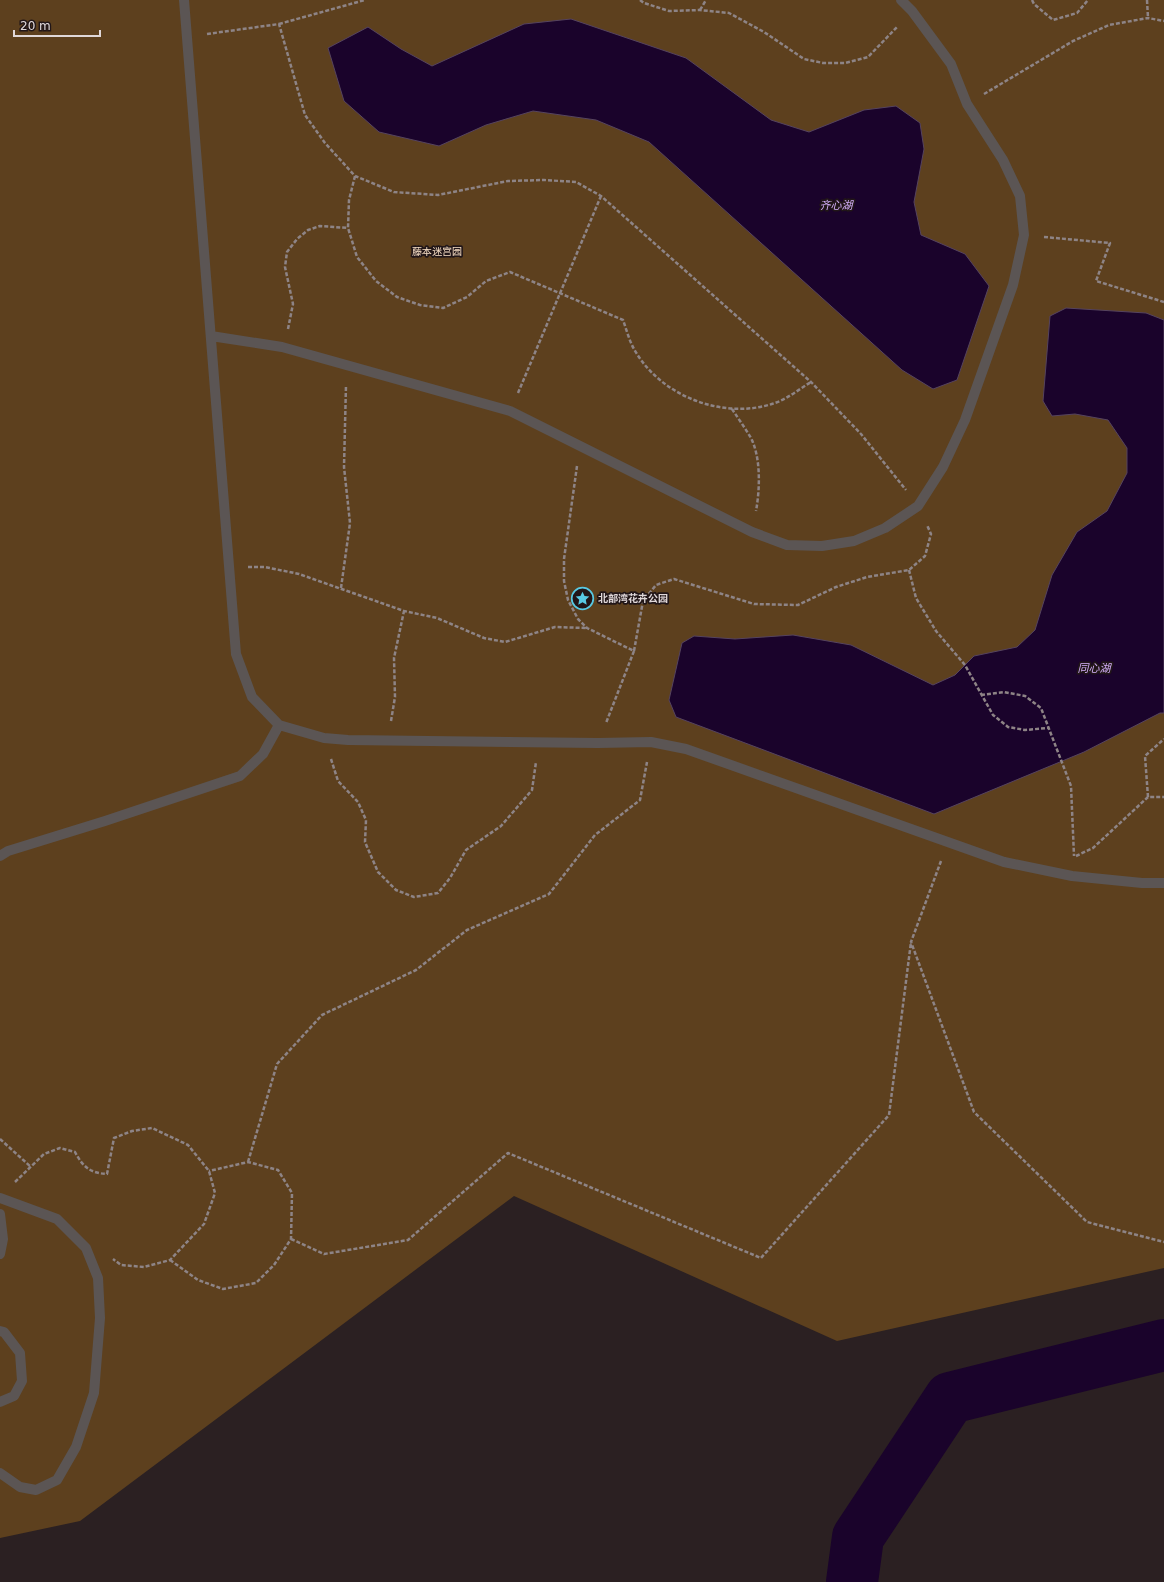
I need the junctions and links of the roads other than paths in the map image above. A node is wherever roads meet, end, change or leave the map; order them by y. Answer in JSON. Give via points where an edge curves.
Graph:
{"nodes":[{"id":1,"x":184,"y":0,"type":"edge"},
{"id":2,"x":901,"y":0,"type":"edge"},
{"id":3,"x":211,"y":336,"type":"junction"},
{"id":4,"x":279,"y":725,"type":"junction"},
{"id":5,"x":0,"y":856,"type":"edge"},
{"id":6,"x":1164,"y":883,"type":"edge"},
{"id":7,"x":0,"y":1198,"type":"edge"},
{"id":8,"x":0,"y":1214,"type":"edge"},
{"id":9,"x":0,"y":1254,"type":"edge"},
{"id":10,"x":0,"y":1331,"type":"edge"},
{"id":11,"x":0,"y":1402,"type":"edge"},
{"id":12,"x":0,"y":1473,"type":"edge"}],
"edges":[{"from":1,"to":3,"type":"lane"},
{"from":2,"to":3,"type":"lane","via":[[951,64],[967,104],[1003,160],[1020,196],[1024,235],[1013,285],[965,420],[943,467],[918,506],[885,528],[854,541],[822,546],[787,545],[752,532],[510,411],[282,347]]},
{"from":3,"to":4,"type":"lane","via":[[236,654],[252,697]]},
{"from":4,"to":5,"type":"lane","via":[[263,754],[240,776],[8,851]]},
{"from":4,"to":6,"type":"lane","via":[[324,738],[348,740],[651,742],[686,749],[1004,862],[1072,876]]},
{"from":7,"to":12,"type":"lane","via":[[57,1219],[86,1248],[98,1278],[100,1318],[94,1393],[76,1447],[57,1480],[36,1490],[20,1488]]},
{"from":8,"to":9,"type":"lane","via":[[3,1239]]},
{"from":10,"to":11,"type":"lane","via":[[4,1332],[20,1353],[22,1381],[14,1396]]}]}
